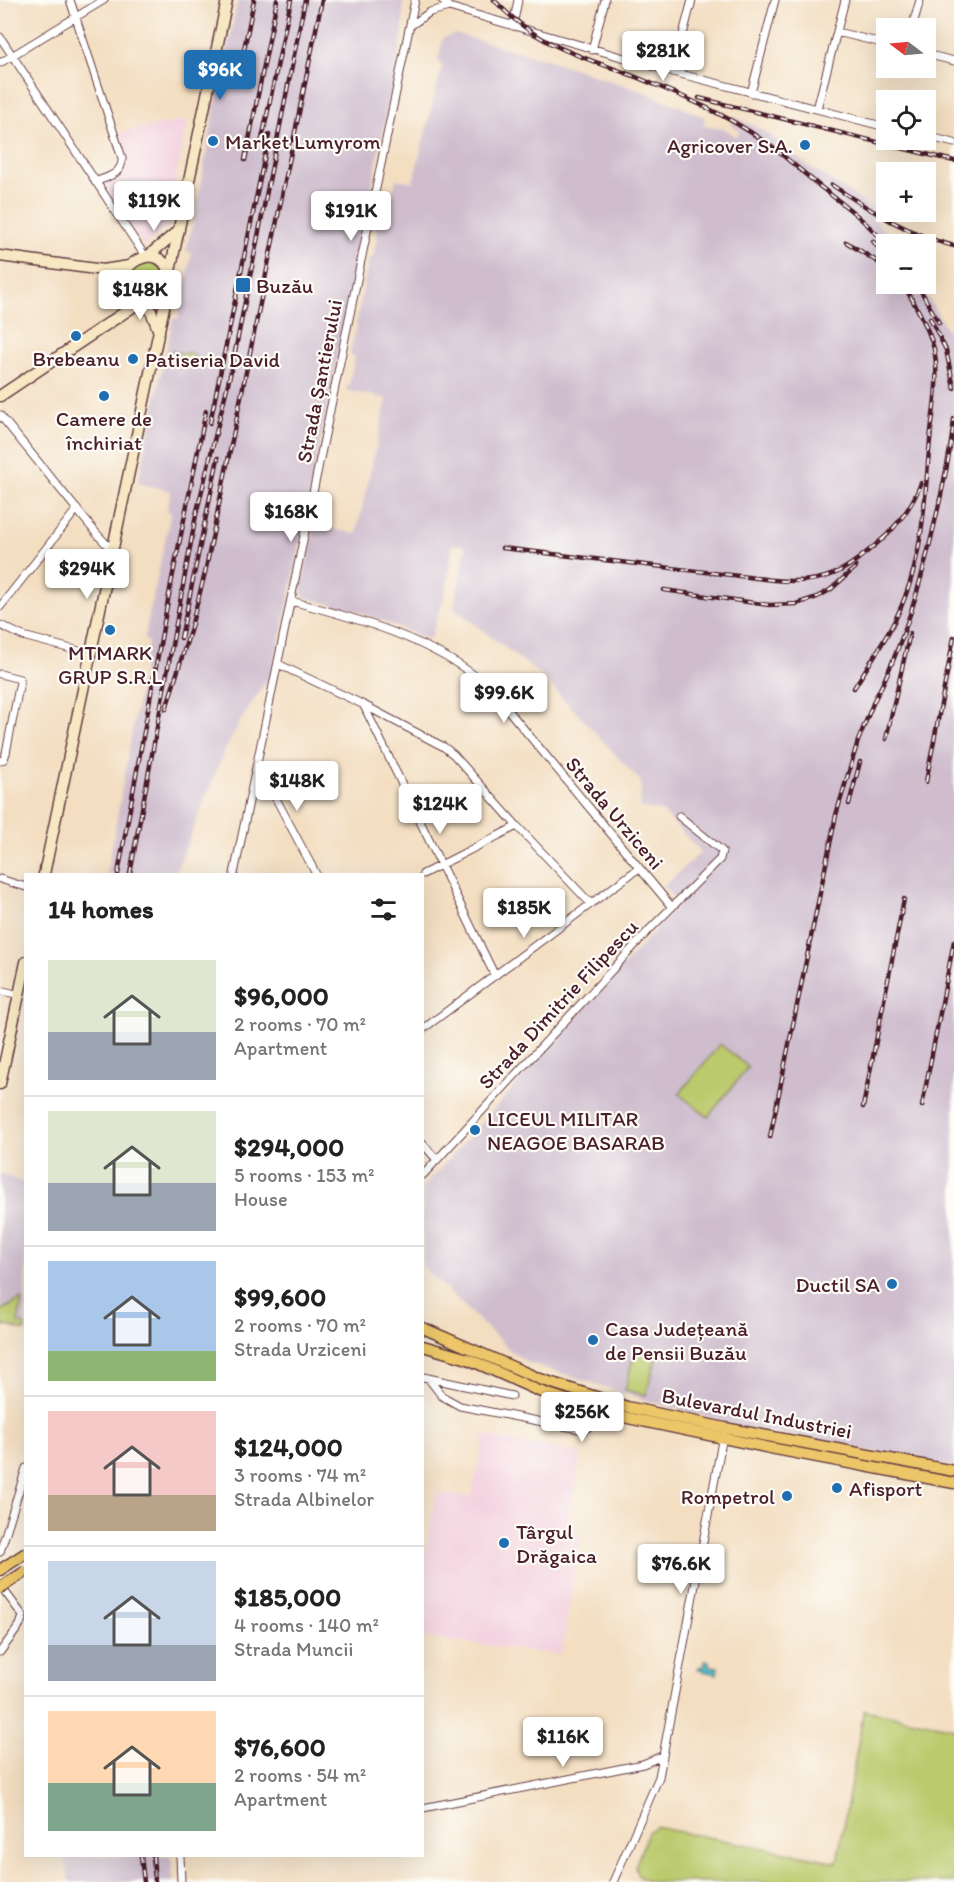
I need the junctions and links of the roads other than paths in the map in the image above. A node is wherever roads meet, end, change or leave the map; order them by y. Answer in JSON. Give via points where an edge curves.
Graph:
{"nodes":[{"id":1,"x":70,"y":0,"type":"edge"},
{"id":2,"x":104,"y":0,"type":"edge"},
{"id":3,"x":227,"y":0,"type":"edge"},
{"id":4,"x":415,"y":0,"type":"edge"},
{"id":5,"x":442,"y":0,"type":"edge"},
{"id":6,"x":518,"y":0,"type":"edge"},
{"id":7,"x":605,"y":0,"type":"edge"},
{"id":8,"x":692,"y":0,"type":"edge"},
{"id":9,"x":775,"y":0,"type":"edge"},
{"id":10,"x":845,"y":0,"type":"edge"},
{"id":11,"x":920,"y":0,"type":"edge"},
{"id":12,"x":449,"y":7,"type":"junction"},
{"id":13,"x":75,"y":17,"type":"junction"},
{"id":14,"x":915,"y":18,"type":"edge"},
{"id":15,"x":513,"y":26,"type":"junction"},
{"id":16,"x":408,"y":28,"type":"junction"},
{"id":17,"x":837,"y":32,"type":"junction"},
{"id":18,"x":0,"y":37,"type":"edge"},
{"id":19,"x":876,"y":42,"type":"edge"},
{"id":20,"x":592,"y":50,"type":"junction"},
{"id":21,"x":12,"y":56,"type":"junction"},
{"id":22,"x":936,"y":56,"type":"edge"},
{"id":23,"x":954,"y":61,"type":"edge"},
{"id":24,"x":0,"y":63,"type":"edge"},
{"id":25,"x":673,"y":72,"type":"junction"},
{"id":26,"x":752,"y":93,"type":"junction"},
{"id":27,"x":817,"y":109,"type":"junction"},
{"id":28,"x":876,"y":124,"type":"edge"},
{"id":29,"x":936,"y":138,"type":"edge"},
{"id":30,"x":954,"y":143,"type":"edge"},
{"id":31,"x":94,"y":182,"type":"junction"},
{"id":32,"x":179,"y":230,"type":"junction"},
{"id":33,"x":0,"y":256,"type":"edge"},
{"id":34,"x":147,"y":256,"type":"junction"},
{"id":35,"x":129,"y":266,"type":"junction"},
{"id":36,"x":103,"y":270,"type":"junction"},
{"id":37,"x":169,"y":276,"type":"junction"},
{"id":38,"x":125,"y":281,"type":"junction"},
{"id":39,"x":167,"y":289,"type":"junction"},
{"id":40,"x":145,"y":300,"type":"junction"},
{"id":41,"x":159,"y":332,"type":"junction"},
{"id":42,"x":0,"y":396,"type":"edge"},
{"id":43,"x":0,"y":415,"type":"edge"},
{"id":44,"x":77,"y":509,"type":"junction"},
{"id":45,"x":112,"y":550,"type":"junction"},
{"id":46,"x":291,"y":601,"type":"junction"},
{"id":47,"x":0,"y":607,"type":"edge"},
{"id":48,"x":0,"y":625,"type":"edge"},
{"id":49,"x":90,"y":654,"type":"junction"},
{"id":50,"x":278,"y":664,"type":"junction"},
{"id":51,"x":0,"y":674,"type":"edge"},
{"id":52,"x":364,"y":705,"type":"junction"},
{"id":53,"x":0,"y":761,"type":"edge"},
{"id":54,"x":256,"y":762,"type":"junction"},
{"id":55,"x":679,"y":816,"type":"dead end"},
{"id":56,"x":517,"y":826,"type":"junction"},
{"id":57,"x":441,"y":865,"type":"junction"},
{"id":58,"x":639,"y":868,"type":"junction"},
{"id":59,"x":44,"y":873,"type":"edge"},
{"id":60,"x":234,"y":873,"type":"edge"},
{"id":61,"x":315,"y":873,"type":"edge"},
{"id":62,"x":424,"y":874,"type":"edge"},
{"id":63,"x":0,"y":879,"type":"edge"},
{"id":64,"x":24,"y":886,"type":"edge"},
{"id":65,"x":591,"y":904,"type":"junction"},
{"id":66,"x":671,"y":906,"type":"junction"},
{"id":67,"x":24,"y":972,"type":"edge"},
{"id":68,"x":495,"y":976,"type":"junction"},
{"id":69,"x":0,"y":990,"type":"edge"},
{"id":70,"x":19,"y":995,"type":"junction"},
{"id":71,"x":424,"y":1028,"type":"edge"},
{"id":72,"x":0,"y":1084,"type":"edge"},
{"id":73,"x":424,"y":1145,"type":"edge"},
{"id":74,"x":437,"y":1160,"type":"junction"},
{"id":75,"x":424,"y":1175,"type":"edge"},
{"id":76,"x":424,"y":1328,"type":"edge"},
{"id":77,"x":424,"y":1346,"type":"edge"},
{"id":78,"x":426,"y":1378,"type":"edge"},
{"id":79,"x":512,"y":1396,"type":"dead end"},
{"id":80,"x":609,"y":1414,"type":"junction"},
{"id":81,"x":724,"y":1433,"type":"junction"},
{"id":82,"x":954,"y":1471,"type":"edge"},
{"id":83,"x":24,"y":1474,"type":"edge"},
{"id":84,"x":954,"y":1483,"type":"edge"},
{"id":85,"x":0,"y":1552,"type":"edge"},
{"id":86,"x":24,"y":1554,"type":"edge"},
{"id":87,"x":0,"y":1570,"type":"edge"},
{"id":88,"x":24,"y":1572,"type":"edge"},
{"id":89,"x":0,"y":1586,"type":"edge"},
{"id":90,"x":0,"y":1652,"type":"edge"},
{"id":91,"x":662,"y":1756,"type":"junction"},
{"id":92,"x":424,"y":1809,"type":"edge"},
{"id":93,"x":180,"y":1857,"type":"edge"},
{"id":94,"x":181,"y":1882,"type":"edge"},
{"id":95,"x":613,"y":1882,"type":"edge"}],
"edges":[{"from":1,"to":13,"type":"street"},
{"from":2,"to":13,"type":"street"},
{"from":3,"to":32,"type":"main road"},
{"from":4,"to":16,"type":"street","name":"Strada Șantierului"},
{"from":5,"to":12,"type":"street"},
{"from":6,"to":15,"type":"street"},
{"from":7,"to":20,"type":"street"},
{"from":8,"to":25,"type":"street"},
{"from":9,"to":26,"type":"street"},
{"from":10,"to":17,"type":"street"},
{"from":11,"to":14,"type":"street"},
{"from":12,"to":15,"type":"street"},
{"from":12,"to":16,"type":"street","via":[[425,14]]},
{"from":13,"to":21,"type":"street"},
{"from":13,"to":31,"type":"street","via":[[122,162],[117,172]]},
{"from":15,"to":20,"type":"street"},
{"from":16,"to":46,"type":"street","name":"Strada Șantierului"},
{"from":17,"to":19,"type":"street"},
{"from":17,"to":27,"type":"street"},
{"from":18,"to":21,"type":"street"},
{"from":20,"to":25,"type":"street"},
{"from":21,"to":24,"type":"street"},
{"from":21,"to":31,"type":"street"},
{"from":22,"to":23,"type":"street"},
{"from":25,"to":26,"type":"street"},
{"from":26,"to":27,"type":"street"},
{"from":27,"to":28,"type":"street"},
{"from":29,"to":30,"type":"street"},
{"from":31,"to":34,"type":"street"},
{"from":32,"to":34,"type":"main road"},
{"from":32,"to":37,"type":"main road"},
{"from":33,"to":36,"type":"main road"},
{"from":34,"to":35,"type":"main road"},
{"from":34,"to":37,"type":"main road","via":[[162,262]]},
{"from":35,"to":36,"type":"main road"},
{"from":35,"to":38,"type":"main road"},
{"from":36,"to":38,"type":"main road"},
{"from":37,"to":39,"type":"main road"},
{"from":38,"to":40,"type":"main road","via":[[129,292]]},
{"from":39,"to":40,"type":"main road","via":[[159,298]]},
{"from":39,"to":41,"type":"main road"},
{"from":40,"to":41,"type":"main road"},
{"from":40,"to":42,"type":"main road"},
{"from":41,"to":45,"type":"main road"},
{"from":43,"to":44,"type":"street"},
{"from":44,"to":45,"type":"street"},
{"from":44,"to":47,"type":"street"},
{"from":45,"to":49,"type":"main road"},
{"from":46,"to":50,"type":"street","name":"Strada Șantierului"},
{"from":46,"to":58,"type":"street","name":"Strada Urziceni","via":[[392,632],[450,659],[480,679]]},
{"from":48,"to":49,"type":"street","via":[[23,636]]},
{"from":49,"to":59,"type":"main road"},
{"from":50,"to":52,"type":"street"},
{"from":50,"to":54,"type":"street","name":"Strada Șantierului"},
{"from":51,"to":53,"type":"street","via":[[16,677],[20,682],[6,753]]},
{"from":52,"to":56,"type":"street","via":[[444,747]]},
{"from":52,"to":57,"type":"street"},
{"from":54,"to":60,"type":"street","name":"Strada Șantierului"},
{"from":54,"to":61,"type":"street"},
{"from":55,"to":66,"type":"street","name":"Strada Dimitrie Filipescu","via":[[722,851],[720,859]]},
{"from":56,"to":57,"type":"street"},
{"from":56,"to":65,"type":"street"},
{"from":57,"to":62,"type":"street"},
{"from":57,"to":68,"type":"street"},
{"from":58,"to":65,"type":"street"},
{"from":58,"to":66,"type":"street","name":"Strada Urziceni"},
{"from":63,"to":64,"type":"street"},
{"from":65,"to":68,"type":"street"},
{"from":66,"to":74,"type":"street","name":"Strada Dimitrie Filipescu"},
{"from":67,"to":70,"type":"main road"},
{"from":68,"to":71,"type":"street"},
{"from":69,"to":70,"type":"street"},
{"from":70,"to":72,"type":"main road"},
{"from":73,"to":74,"type":"street"},
{"from":74,"to":75,"type":"street","name":"Strada Dimitrie Filipescu"},
{"from":76,"to":81,"type":"main road","name":"Bulevardul Industriei","via":[[540,1379]]},
{"from":77,"to":80,"type":"main road","name":"Bulevardul Industriei","via":[[457,1355],[539,1391]]},
{"from":78,"to":79,"type":"street"},
{"from":78,"to":80,"type":"street","via":[[442,1396],[460,1407],[546,1424],[584,1430]]},
{"from":80,"to":81,"type":"main road","name":"Bulevardul Industriei"},
{"from":81,"to":82,"type":"main road","name":"Bulevardul Industriei"},
{"from":81,"to":84,"type":"main road","name":"Bulevardul Industriei"},
{"from":81,"to":91,"type":"street"},
{"from":83,"to":85,"type":"street"},
{"from":86,"to":87,"type":"main road"},
{"from":88,"to":89,"type":"main road","bridge":true},
{"from":89,"to":90,"type":"street","via":[[21,1612],[22,1621]]},
{"from":91,"to":92,"type":"street","via":[[643,1764]]},
{"from":91,"to":95,"type":"street","via":[[659,1777]]},
{"from":93,"to":94,"type":"street"}]}
